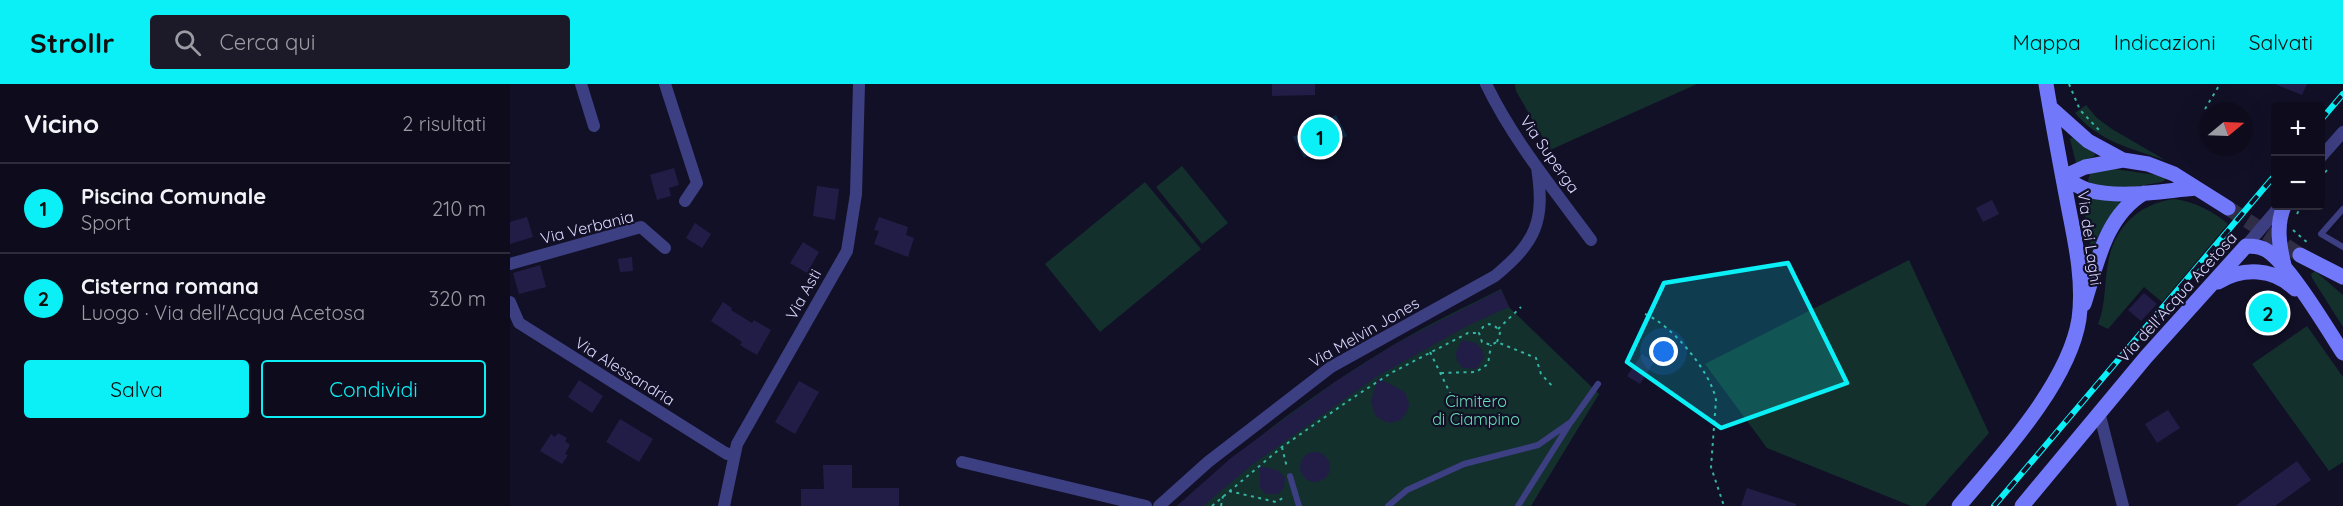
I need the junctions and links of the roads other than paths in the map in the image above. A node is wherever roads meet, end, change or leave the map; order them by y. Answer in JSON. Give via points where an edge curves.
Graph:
{"nodes":[{"id":1,"x":581,"y":84,"type":"edge"},
{"id":2,"x":665,"y":84,"type":"edge"},
{"id":3,"x":859,"y":84,"type":"edge"},
{"id":4,"x":1486,"y":84,"type":"edge"},
{"id":5,"x":2046,"y":84,"type":"edge"},
{"id":6,"x":2050,"y":107,"type":"junction"},
{"id":7,"x":594,"y":126,"type":"dead end"},
{"id":8,"x":2343,"y":132,"type":"edge"},
{"id":9,"x":2322,"y":156,"type":"edge"},
{"id":10,"x":2123,"y":160,"type":"junction"},
{"id":11,"x":1537,"y":166,"type":"junction"},
{"id":12,"x":2063,"y":177,"type":"junction"},
{"id":13,"x":2196,"y":188,"type":"junction"},
{"id":14,"x":2144,"y":193,"type":"junction"},
{"id":15,"x":685,"y":201,"type":"dead end"},
{"id":16,"x":2228,"y":208,"type":"tunnel mouth"},
{"id":17,"x":2343,"y":209,"type":"edge"},
{"id":18,"x":2278,"y":210,"type":"edge"},
{"id":19,"x":2281,"y":210,"type":"edge"},
{"id":20,"x":1591,"y":240,"type":"dead end"},
{"id":21,"x":2246,"y":246,"type":"junction"},
{"id":22,"x":2343,"y":247,"type":"edge"},
{"id":23,"x":665,"y":248,"type":"dead end"},
{"id":24,"x":2306,"y":252,"type":"tunnel mouth"},
{"id":25,"x":510,"y":264,"type":"edge"},
{"id":26,"x":2285,"y":268,"type":"junction"},
{"id":27,"x":2254,"y":270,"type":"junction"},
{"id":28,"x":2343,"y":277,"type":"edge"},
{"id":29,"x":2207,"y":289,"type":"junction"},
{"id":30,"x":2308,"y":301,"type":"junction"},
{"id":31,"x":510,"y":302,"type":"edge"},
{"id":32,"x":2079,"y":318,"type":"junction"},
{"id":33,"x":2343,"y":353,"type":"edge"},
{"id":34,"x":1598,"y":384,"type":"dead end"},
{"id":35,"x":2099,"y":412,"type":"junction"},
{"id":36,"x":1571,"y":422,"type":"junction"},
{"id":37,"x":735,"y":453,"type":"junction"},
{"id":38,"x":962,"y":462,"type":"dead end"},
{"id":39,"x":1290,"y":476,"type":"road end"},
{"id":40,"x":724,"y":506,"type":"edge"},
{"id":41,"x":1146,"y":506,"type":"edge"},
{"id":42,"x":1159,"y":506,"type":"edge"},
{"id":43,"x":1299,"y":506,"type":"edge"},
{"id":44,"x":1388,"y":506,"type":"edge"},
{"id":45,"x":1518,"y":506,"type":"edge"},
{"id":46,"x":1959,"y":506,"type":"edge"},
{"id":47,"x":2022,"y":506,"type":"edge"},
{"id":48,"x":2123,"y":506,"type":"edge"}],
"edges":[{"from":1,"to":7,"type":"street"},
{"from":2,"to":15,"type":"street","via":[[697,183]]},
{"from":3,"to":37,"type":"street","name":"Via Asti","via":[[856,194],[847,250]]},
{"from":4,"to":11,"type":"street","name":"Via Superga"},
{"from":5,"to":6,"type":"main road","name":"Via dei Laghi"},
{"from":6,"to":10,"type":"main road","via":[[2088,141]]},
{"from":6,"to":12,"type":"main road","name":"Via dei Laghi"},
{"from":8,"to":9,"type":"street"},
{"from":10,"to":12,"type":"main road","via":[[2085,167]]},
{"from":10,"to":13,"type":"main road","via":[[2148,164]]},
{"from":11,"to":20,"type":"street","name":"Via Superga"},
{"from":11,"to":42,"type":"street","name":"Via Melvin Jones","via":[[1537,223],[1532,239],[1513,262],[1495,276],[1331,367]]},
{"from":12,"to":14,"type":"main road","via":[[2086,190]]},
{"from":12,"to":32,"type":"main road","name":"Via dei Laghi","via":[[2077,254]]},
{"from":13,"to":14,"type":"main road"},
{"from":13,"to":16,"type":"main road"},
{"from":14,"to":32,"type":"main road","via":[[2131,201],[2113,223]]},
{"from":17,"to":22,"type":"lane","via":[[2320,234]]},
{"from":18,"to":21,"type":"street","name":"Via dell'Acqua Acetosa"},
{"from":19,"to":26,"type":"main road","via":[[2279,233]]},
{"from":21,"to":26,"type":"main road","via":[[2266,249]]},
{"from":21,"to":27,"type":"main road","via":[[2245,256]]},
{"from":21,"to":29,"type":"main road","name":"Via dell'Acqua Acetosa"},
{"from":23,"to":25,"type":"street","name":"Via Verbania","via":[[640,227]]},
{"from":24,"to":28,"type":"main road"},
{"from":26,"to":30,"type":"main road"},
{"from":27,"to":29,"type":"main road","via":[[2233,274]]},
{"from":27,"to":30,"type":"main road","via":[[2289,282]]},
{"from":29,"to":35,"type":"main road","name":"Via dell'Acqua Acetosa"},
{"from":30,"to":33,"type":"main road"},
{"from":31,"to":37,"type":"street","name":"Via Alessandria","via":[[519,323],[727,454]]},
{"from":32,"to":46,"type":"main road","name":"Via dei Laghi","via":[[2068,353],[2044,399]]},
{"from":34,"to":36,"type":"lane"},
{"from":35,"to":47,"type":"main road","name":"Via dell'Acqua Acetosa"},
{"from":35,"to":48,"type":"street"},
{"from":36,"to":44,"type":"lane","via":[[1538,445],[1464,464],[1407,490]]},
{"from":36,"to":45,"type":"lane"},
{"from":37,"to":40,"type":"street","name":"Via Asti"},
{"from":38,"to":41,"type":"street"},
{"from":39,"to":43,"type":"lane"}]}
